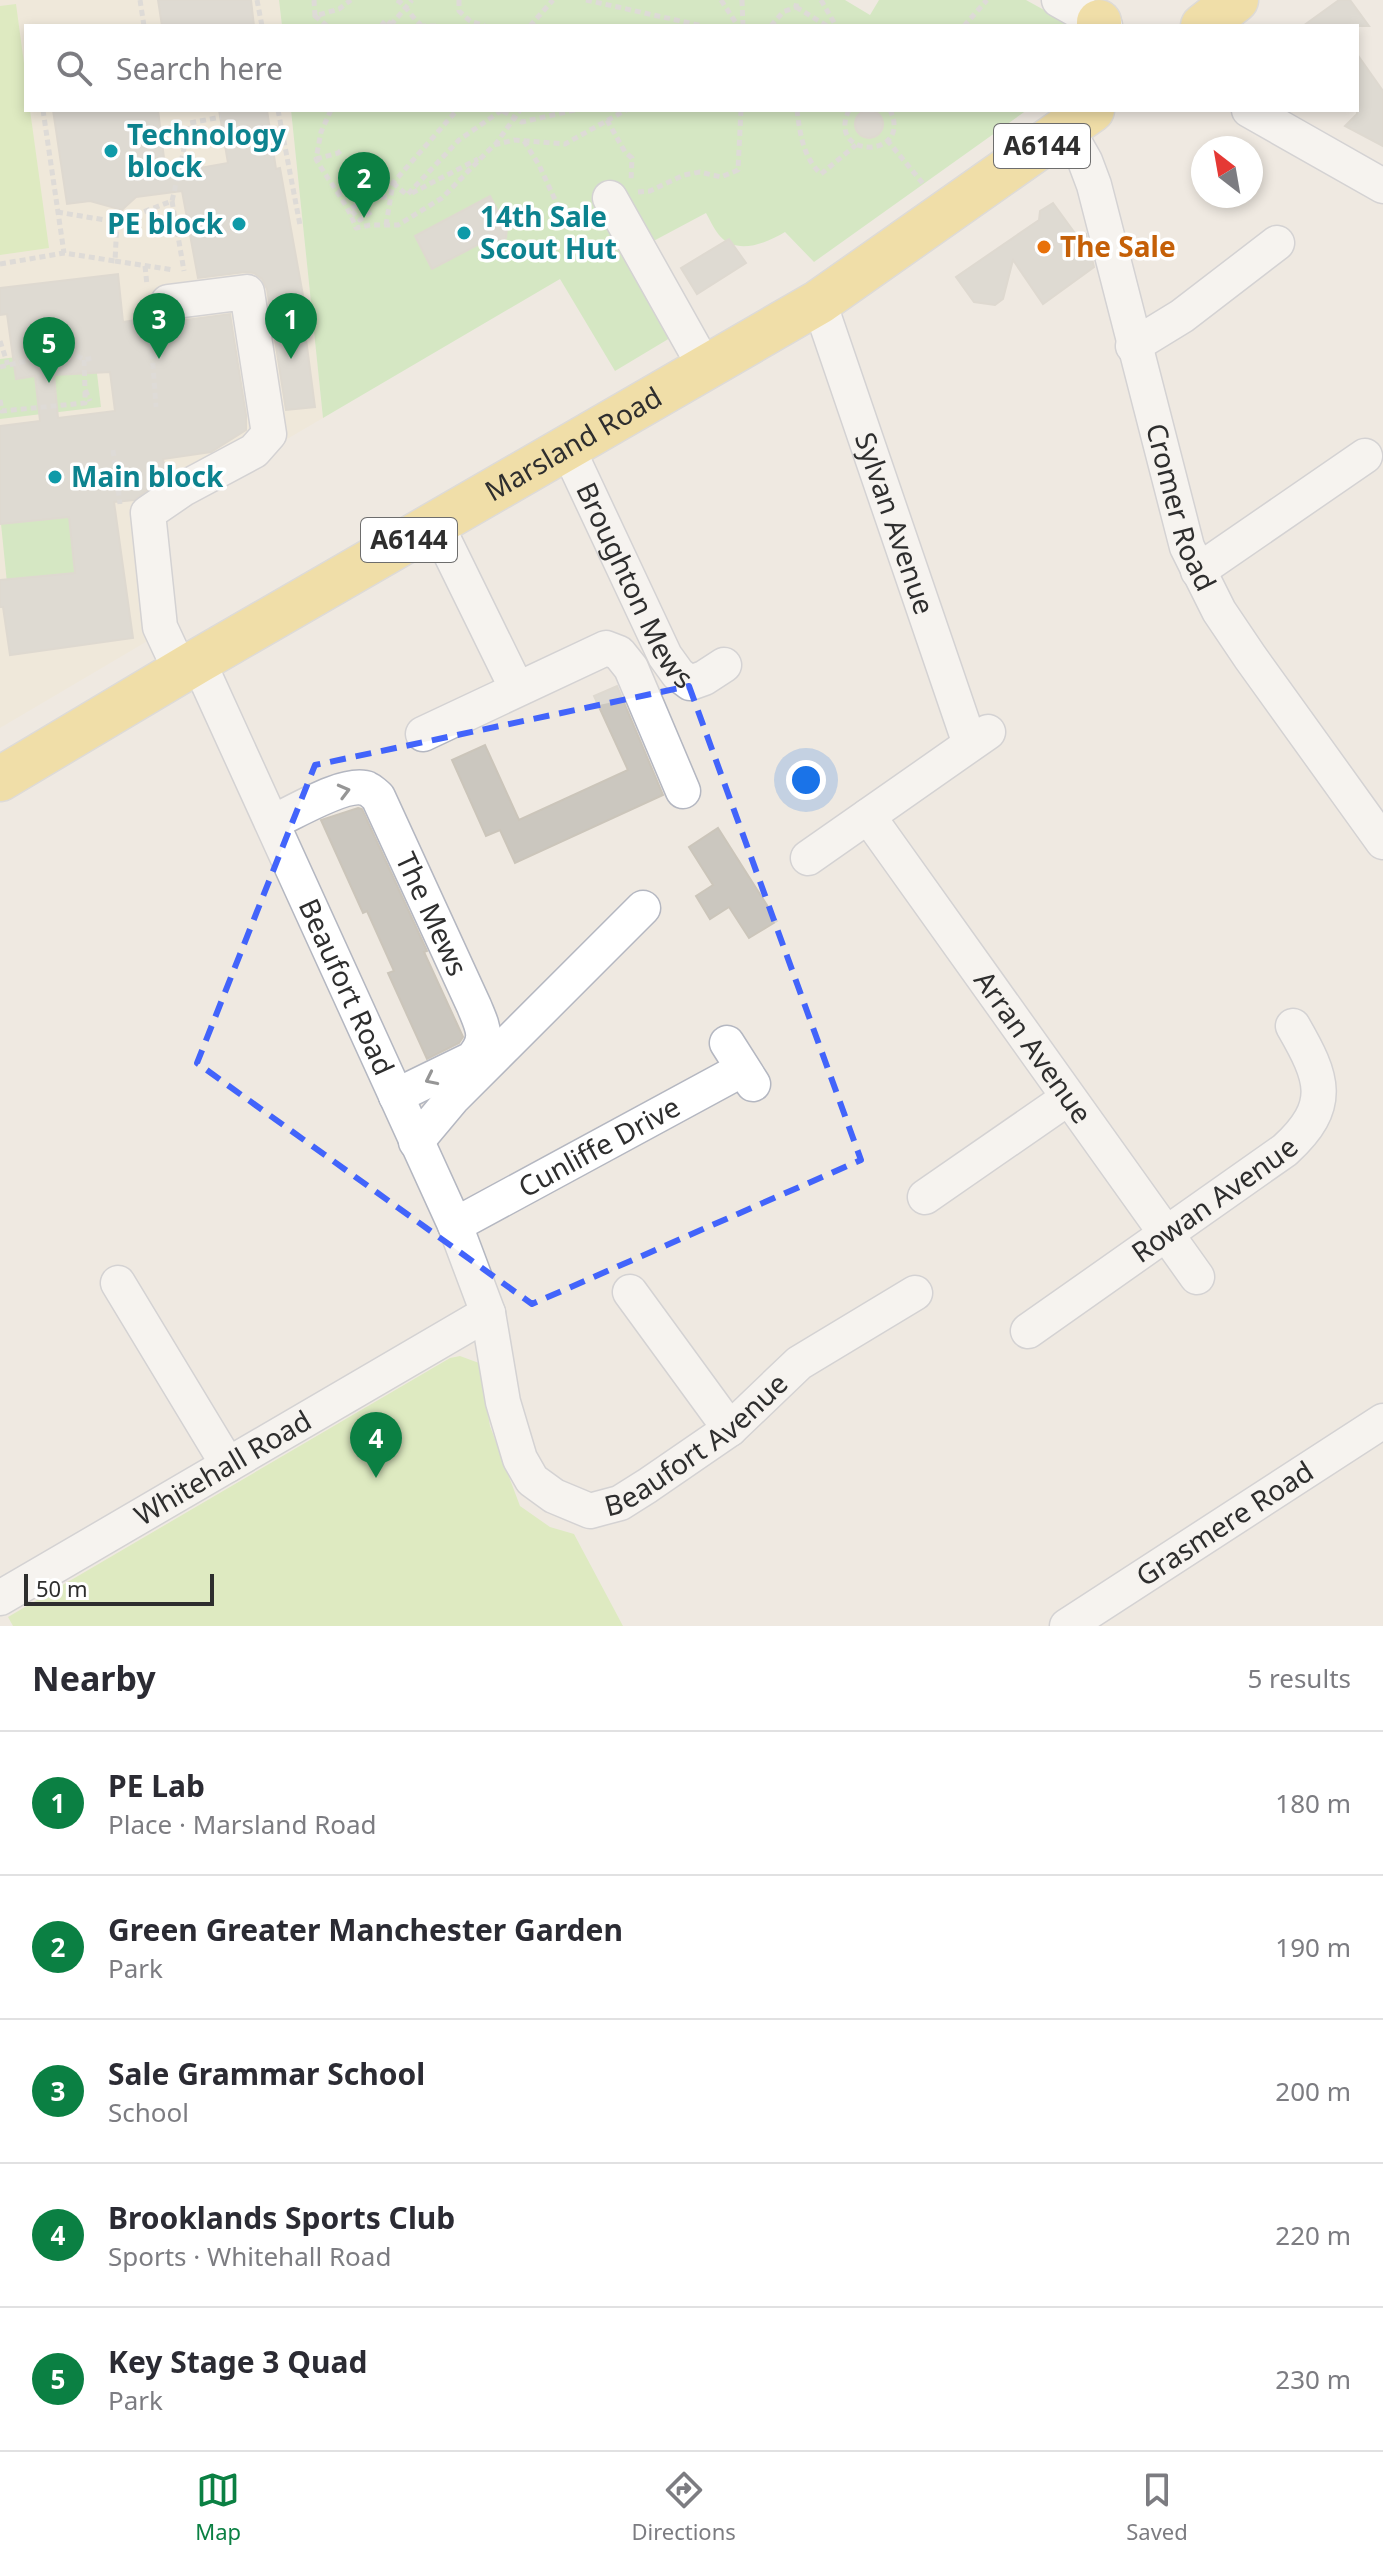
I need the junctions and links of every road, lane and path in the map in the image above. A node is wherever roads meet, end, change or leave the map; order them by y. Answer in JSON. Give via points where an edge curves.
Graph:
{"nodes":[{"id":1,"x":140,"y":0,"type":"edge"},
{"id":2,"x":257,"y":0,"type":"edge"},
{"id":3,"x":314,"y":0,"type":"edge"},
{"id":4,"x":351,"y":0,"type":"edge"},
{"id":5,"x":397,"y":0,"type":"edge"},
{"id":6,"x":412,"y":0,"type":"edge"},
{"id":7,"x":459,"y":0,"type":"edge"},
{"id":8,"x":553,"y":0,"type":"edge"},
{"id":9,"x":586,"y":0,"type":"edge"},
{"id":10,"x":721,"y":0,"type":"edge"},
{"id":11,"x":742,"y":0,"type":"edge"},
{"id":12,"x":821,"y":0,"type":"edge"},
{"id":13,"x":987,"y":0,"type":"edge"},
{"id":14,"x":1059,"y":0,"type":"edge"},
{"id":15,"x":1237,"y":0,"type":"edge"},
{"id":16,"x":796,"y":4,"type":"edge"},
{"id":17,"x":405,"y":6,"type":"junction"},
{"id":18,"x":315,"y":16,"type":"junction"},
{"id":19,"x":144,"y":24,"type":"edge"},
{"id":20,"x":262,"y":24,"type":"edge"},
{"id":21,"x":325,"y":24,"type":"edge"},
{"id":22,"x":393,"y":24,"type":"edge"},
{"id":23,"x":419,"y":24,"type":"edge"},
{"id":24,"x":467,"y":24,"type":"edge"},
{"id":25,"x":532,"y":24,"type":"edge"},
{"id":26,"x":694,"y":24,"type":"edge"},
{"id":27,"x":739,"y":24,"type":"edge"},
{"id":28,"x":740,"y":24,"type":"edge"},
{"id":29,"x":773,"y":24,"type":"edge"},
{"id":30,"x":824,"y":24,"type":"edge"},
{"id":31,"x":835,"y":24,"type":"edge"},
{"id":32,"x":966,"y":24,"type":"edge"},
{"id":33,"x":1099,"y":24,"type":"edge"},
{"id":34,"x":1206,"y":24,"type":"edge"},
{"id":35,"x":1231,"y":24,"type":"edge"},
{"id":36,"x":43,"y":112,"type":"edge"},
{"id":37,"x":278,"y":112,"type":"edge"},
{"id":38,"x":330,"y":112,"type":"edge"},
{"id":39,"x":455,"y":112,"type":"edge"},
{"id":40,"x":500,"y":112,"type":"edge"},
{"id":41,"x":506,"y":112,"type":"edge"},
{"id":42,"x":518,"y":112,"type":"edge"},
{"id":43,"x":566,"y":112,"type":"edge"},
{"id":44,"x":622,"y":112,"type":"edge"},
{"id":45,"x":741,"y":112,"type":"edge"},
{"id":46,"x":797,"y":112,"type":"edge"},
{"id":47,"x":848,"y":112,"type":"edge"},
{"id":48,"x":891,"y":112,"type":"edge"},
{"id":49,"x":1253,"y":112,"type":"edge"},
{"id":50,"x":1084,"y":116,"type":"edge"},
{"id":51,"x":221,"y":117,"type":"dead end"},
{"id":52,"x":514,"y":117,"type":"junction"},
{"id":53,"x":607,"y":120,"type":"junction"},
{"id":54,"x":887,"y":140,"type":"junction"},
{"id":55,"x":524,"y":141,"type":"junction"},
{"id":56,"x":494,"y":145,"type":"junction"},
{"id":57,"x":856,"y":145,"type":"junction"},
{"id":58,"x":343,"y":149,"type":"dead end"},
{"id":59,"x":481,"y":158,"type":"junction"},
{"id":60,"x":316,"y":159,"type":"junction"},
{"id":61,"x":358,"y":175,"type":"dead end"},
{"id":62,"x":393,"y":183,"type":"junction"},
{"id":63,"x":1383,"y":186,"type":"edge"},
{"id":64,"x":338,"y":193,"type":"junction"},
{"id":65,"x":407,"y":195,"type":"junction"},
{"id":66,"x":390,"y":197,"type":"junction"},
{"id":67,"x":610,"y":198,"type":"dead end"},
{"id":68,"x":172,"y":201,"type":"junction"},
{"id":69,"x":557,"y":204,"type":"dead end"},
{"id":70,"x":350,"y":209,"type":"junction"},
{"id":71,"x":57,"y":212,"type":"junction"},
{"id":72,"x":371,"y":212,"type":"dead end"},
{"id":73,"x":947,"y":212,"type":"junction"},
{"id":74,"x":117,"y":222,"type":"junction"},
{"id":75,"x":300,"y":225,"type":"dead end"},
{"id":76,"x":386,"y":225,"type":"junction"},
{"id":77,"x":1277,"y":243,"type":"dead end"},
{"id":78,"x":64,"y":253,"type":"junction"},
{"id":79,"x":115,"y":261,"type":"junction"},
{"id":80,"x":0,"y":264,"type":"edge"},
{"id":81,"x":145,"y":266,"type":"junction"},
{"id":82,"x":819,"y":302,"type":"junction"},
{"id":83,"x":155,"y":304,"type":"junction"},
{"id":84,"x":0,"y":341,"type":"edge"},
{"id":85,"x":1133,"y":346,"type":"junction"},
{"id":86,"x":92,"y":358,"type":"dead end"},
{"id":87,"x":84,"y":360,"type":"junction"},
{"id":88,"x":8,"y":365,"type":"junction"},
{"id":89,"x":0,"y":367,"type":"edge"},
{"id":90,"x":706,"y":369,"type":"junction"},
{"id":91,"x":85,"y":389,"type":"junction"},
{"id":92,"x":0,"y":400,"type":"edge"},
{"id":93,"x":90,"y":401,"type":"dead end"},
{"id":94,"x":156,"y":407,"type":"dead end"},
{"id":95,"x":567,"y":447,"type":"junction"},
{"id":96,"x":1365,"y":456,"type":"dead end"},
{"id":97,"x":436,"y":524,"type":"junction"},
{"id":98,"x":1198,"y":571,"type":"junction"},
{"id":99,"x":724,"y":665,"type":"dead end"},
{"id":100,"x":190,"y":666,"type":"junction"},
{"id":101,"x":517,"y":689,"type":"junction"},
{"id":102,"x":423,"y":734,"type":"dead end"},
{"id":103,"x":0,"y":779,"type":"edge"},
{"id":104,"x":683,"y":791,"type":"dead end"},
{"id":105,"x":868,"y":816,"type":"junction"},
{"id":106,"x":273,"y":822,"type":"junction"},
{"id":107,"x":1383,"y":842,"type":"edge"},
{"id":108,"x":808,"y":858,"type":"dead end"},
{"id":109,"x":643,"y":908,"type":"dead end"},
{"id":110,"x":1293,"y":1026,"type":"dead end"},
{"id":111,"x":741,"y":1065,"type":"dead end"},
{"id":112,"x":396,"y":1096,"type":"junction"},
{"id":113,"x":1068,"y":1098,"type":"junction"},
{"id":114,"x":416,"y":1142,"type":"junction"},
{"id":115,"x":925,"y":1197,"type":"dead end"},
{"id":116,"x":455,"y":1225,"type":"junction"},
{"id":117,"x":1165,"y":1233,"type":"junction"},
{"id":118,"x":1197,"y":1277,"type":"dead end"},
{"id":119,"x":118,"y":1283,"type":"dead end"},
{"id":120,"x":630,"y":1292,"type":"dead end"},
{"id":121,"x":915,"y":1293,"type":"dead end"},
{"id":122,"x":488,"y":1313,"type":"junction"},
{"id":123,"x":1028,"y":1331,"type":"dead end"},
{"id":124,"x":1383,"y":1421,"type":"edge"},
{"id":125,"x":730,"y":1429,"type":"junction"},
{"id":126,"x":228,"y":1465,"type":"junction"},
{"id":127,"x":2,"y":1592,"type":"edge"},
{"id":128,"x":1067,"y":1626,"type":"edge"}],
"edges":[{"from":1,"to":19,"type":"path"},
{"from":2,"to":20,"type":"path"},
{"from":3,"to":18,"type":"path"},
{"from":4,"to":18,"type":"path"},
{"from":5,"to":17,"type":"path"},
{"from":6,"to":17,"type":"path"},
{"from":7,"to":24,"type":"path"},
{"from":8,"to":25,"type":"path"},
{"from":9,"to":26,"type":"path"},
{"from":10,"to":27,"type":"path"},
{"from":11,"to":28,"type":"path"},
{"from":12,"to":31,"type":"path"},
{"from":13,"to":32,"type":"path"},
{"from":14,"to":33,"type":"street"},
{"from":15,"to":34,"type":"main road"},
{"from":15,"to":35,"type":"main road"},
{"from":16,"to":29,"type":"path"},
{"from":16,"to":30,"type":"path"},
{"from":17,"to":22,"type":"path"},
{"from":17,"to":23,"type":"path"},
{"from":18,"to":21,"type":"path"},
{"from":36,"to":71,"type":"path"},
{"from":37,"to":75,"type":"path"},
{"from":38,"to":60,"type":"path"},
{"from":39,"to":62,"type":"path"},
{"from":40,"to":65,"type":"path","via":[[459,140]]},
{"from":41,"to":52,"type":"path"},
{"from":42,"to":52,"type":"path"},
{"from":43,"to":52,"type":"path","via":[[522,122]]},
{"from":44,"to":53,"type":"path"},
{"from":45,"to":53,"type":"path","via":[[738,170],[721,177],[684,175],[643,194],[633,186],[633,164]]},
{"from":46,"to":57,"type":"path","via":[[800,140],[821,174]]},
{"from":47,"to":57,"type":"path","via":[[846,133]]},
{"from":48,"to":54,"type":"path","via":[[894,125]]},
{"from":49,"to":63,"type":"street"},
{"from":50,"to":73,"type":"main road","name":"Marsland Road","number":"A6144"},
{"from":50,"to":85,"type":"street","name":"Cromer Road","via":[[1085,161]]},
{"from":51,"to":68,"type":"path","via":[[190,123]]},
{"from":52,"to":56,"type":"path"},
{"from":53,"to":55,"type":"path","via":[[565,144]]},
{"from":54,"to":57,"type":"path","via":[[873,148]]},
{"from":54,"to":73,"type":"path"},
{"from":55,"to":56,"type":"path"},
{"from":55,"to":69,"type":"path"},
{"from":56,"to":59,"type":"path"},
{"from":58,"to":60,"type":"path"},
{"from":59,"to":65,"type":"path"},
{"from":59,"to":76,"type":"path","via":[[442,198],[398,225]]},
{"from":60,"to":64,"type":"path"},
{"from":61,"to":64,"type":"path"},
{"from":62,"to":65,"type":"path"},
{"from":62,"to":66,"type":"path"},
{"from":64,"to":70,"type":"path"},
{"from":66,"to":70,"type":"path","via":[[358,201]]},
{"from":66,"to":76,"type":"path"},
{"from":67,"to":90,"type":"street"},
{"from":68,"to":74,"type":"path"},
{"from":68,"to":81,"type":"path","via":[[184,271]]},
{"from":70,"to":72,"type":"path","via":[[360,220]]},
{"from":70,"to":76,"type":"path","via":[[356,228]]},
{"from":71,"to":74,"type":"path"},
{"from":71,"to":78,"type":"path"},
{"from":73,"to":82,"type":"main road","name":"Marsland Road","number":"A6144"},
{"from":74,"to":79,"type":"path"},
{"from":77,"to":85,"type":"street","via":[[1182,316]]},
{"from":78,"to":79,"type":"path"},
{"from":78,"to":80,"type":"path"},
{"from":79,"to":81,"type":"path"},
{"from":81,"to":83,"type":"path"},
{"from":82,"to":90,"type":"main road","name":"Marsland Road","number":"A6144"},
{"from":82,"to":105,"type":"street","name":"Sylvan Avenue","via":[[979,738]]},
{"from":83,"to":94,"type":"path"},
{"from":83,"to":100,"type":"street","name":"Beaufort Road","via":[[247,292],[269,434],[254,451],[148,513],[160,627]]},
{"from":84,"to":88,"type":"path"},
{"from":85,"to":98,"type":"street","name":"Cromer Road","via":[[1178,517]]},
{"from":86,"to":87,"type":"path"},
{"from":87,"to":88,"type":"path","via":[[70,351]]},
{"from":87,"to":91,"type":"path"},
{"from":88,"to":89,"type":"path"},
{"from":90,"to":95,"type":"main road","name":"Marsland Road","number":"A6144"},
{"from":91,"to":92,"type":"path","via":[[85,403],[2,411]]},
{"from":91,"to":93,"type":"path"},
{"from":95,"to":97,"type":"main road","name":"Marsland Road","number":"A6144"},
{"from":95,"to":99,"type":"street","name":"Broughton Mews","via":[[665,656],[690,683]]},
{"from":96,"to":98,"type":"street"},
{"from":97,"to":100,"type":"main road","name":"Marsland Road","number":"A6144"},
{"from":97,"to":101,"type":"street"},
{"from":98,"to":107,"type":"street","name":"Cromer Road","via":[[1250,657]]},
{"from":100,"to":103,"type":"main road","name":"Marsland Road","number":"A6144"},
{"from":100,"to":106,"type":"street","name":"Beaufort Road"},
{"from":101,"to":102,"type":"street"},
{"from":101,"to":104,"type":"street","via":[[606,648],[619,653],[631,668]]},
{"from":105,"to":108,"type":"street"},
{"from":105,"to":113,"type":"street","name":"Arran Avenue"},
{"from":106,"to":112,"type":"street","name":"Beaufort Road"},
{"from":106,"to":112,"type":"street","name":"The Mews","one_way":true,"via":[[353,787],[378,797],[474,1006],[485,1031],[481,1049],[472,1059]]},
{"from":109,"to":114,"type":"street","via":[[452,1099]]},
{"from":110,"to":117,"type":"street","name":"Rowan Avenue","via":[[1311,1057],[1320,1096],[1303,1133]]},
{"from":111,"to":116,"type":"street","name":"Cunliffe Drive"},
{"from":112,"to":114,"type":"street","name":"Beaufort Road"},
{"from":113,"to":115,"type":"street"},
{"from":113,"to":117,"type":"street","name":"Arran Avenue"},
{"from":114,"to":116,"type":"street","name":"Beaufort Road"},
{"from":116,"to":122,"type":"street","name":"Beaufort Road"},
{"from":117,"to":118,"type":"street","name":"Arran Avenue"},
{"from":117,"to":123,"type":"street","name":"Rowan Avenue"},
{"from":119,"to":126,"type":"street"},
{"from":120,"to":125,"type":"street"},
{"from":121,"to":125,"type":"street","name":"Beaufort Avenue","via":[[799,1363]]},
{"from":122,"to":125,"type":"street","name":"Beaufort Avenue","via":[[503,1402],[520,1459],[532,1480],[554,1496],[590,1511],[620,1503]]},
{"from":122,"to":126,"type":"street","name":"Whitehall Road"},
{"from":124,"to":128,"type":"street","name":"Grasmere Road"},
{"from":126,"to":127,"type":"street","name":"Whitehall Road"}]}
